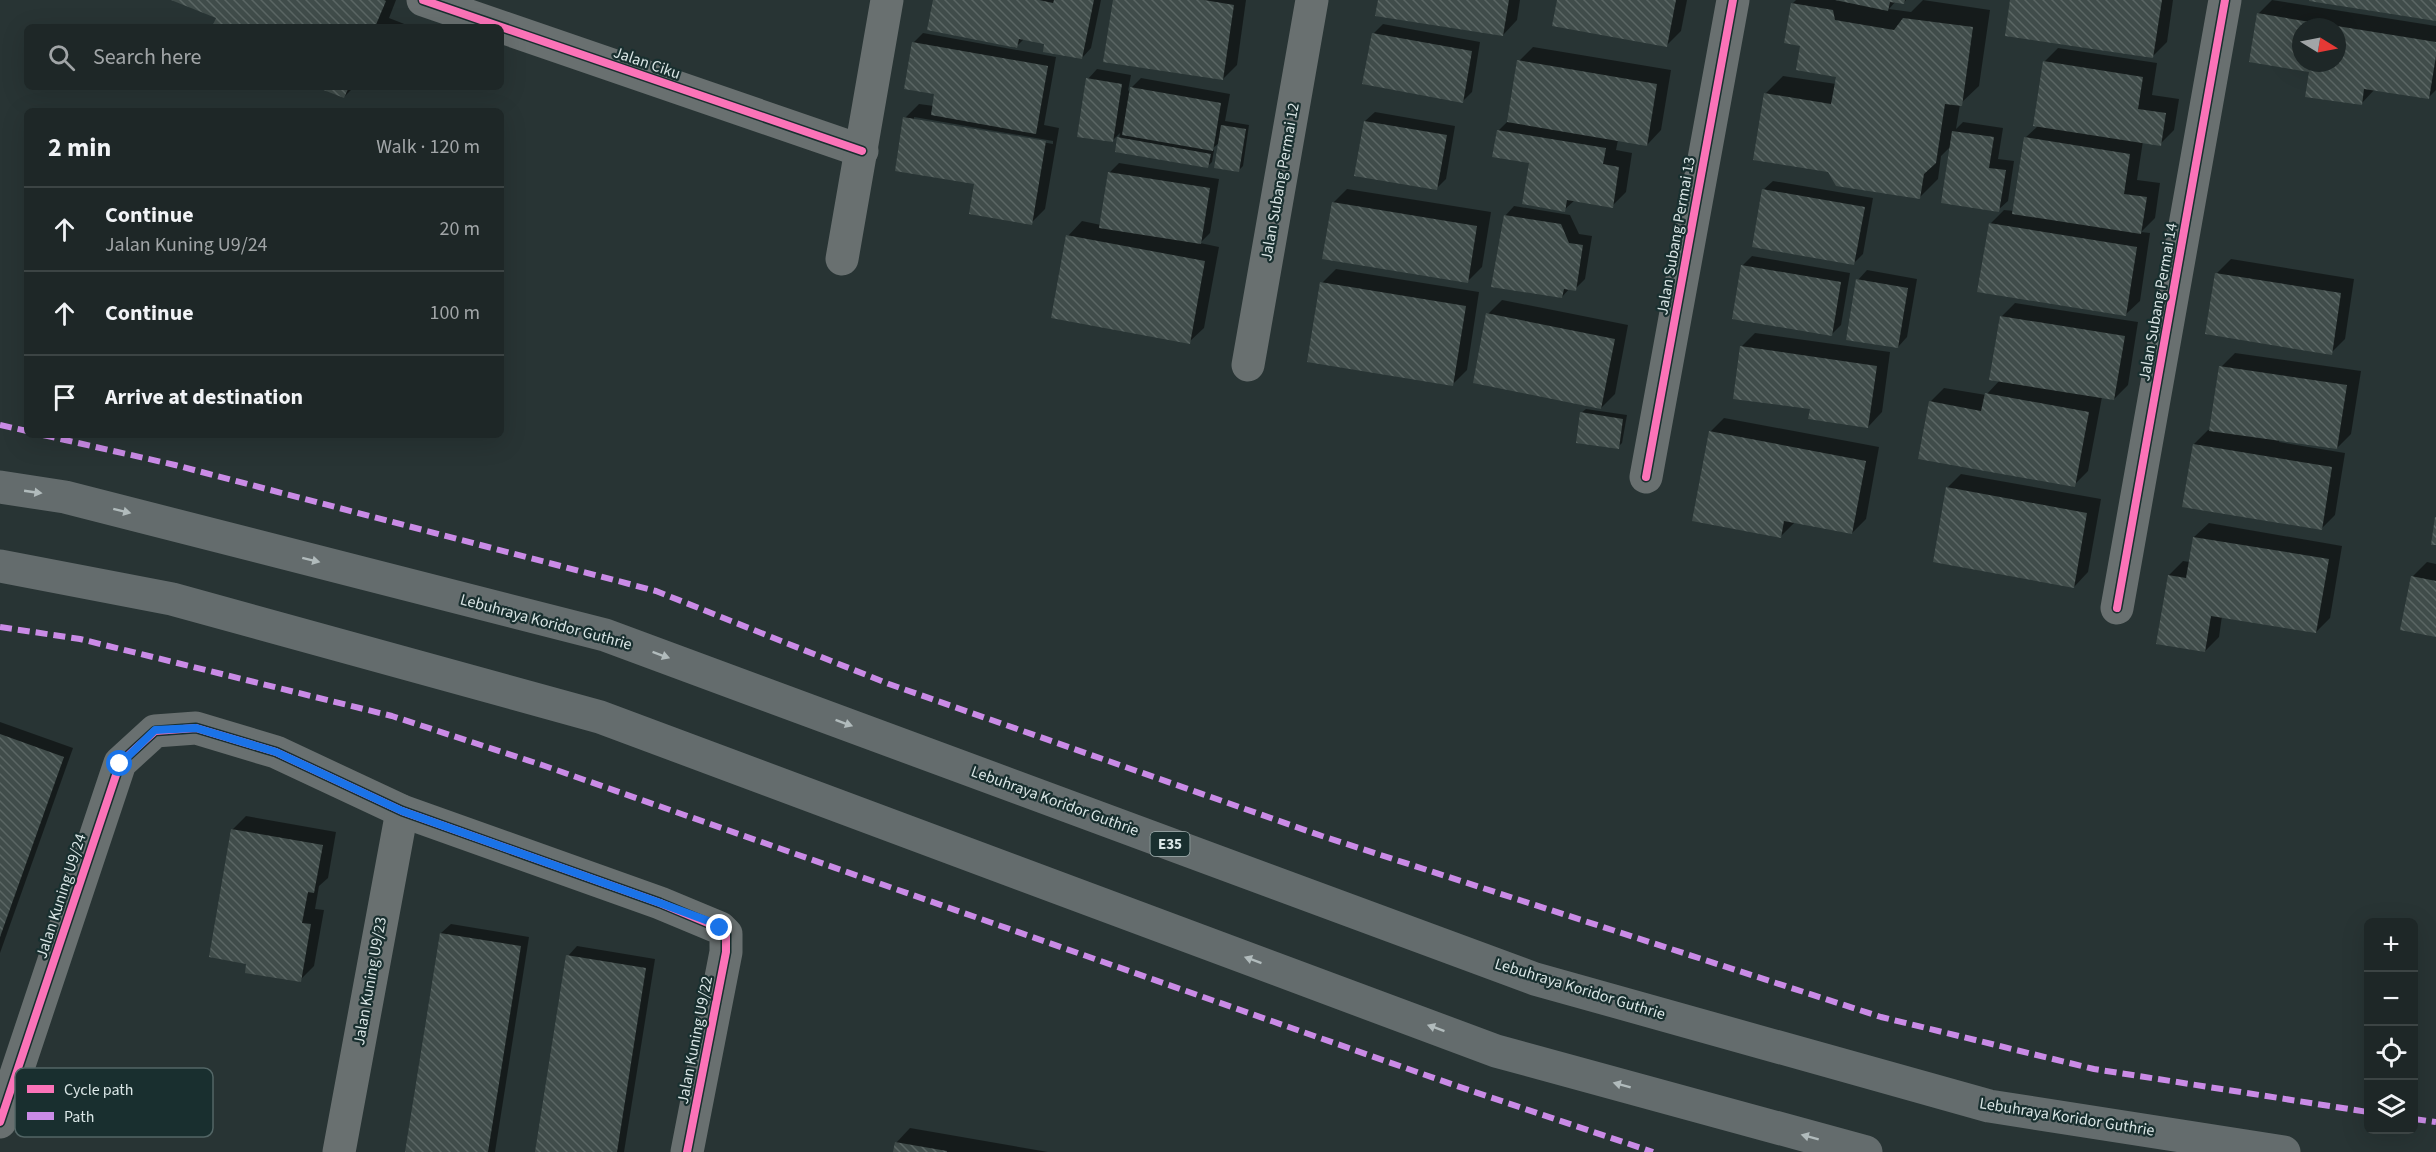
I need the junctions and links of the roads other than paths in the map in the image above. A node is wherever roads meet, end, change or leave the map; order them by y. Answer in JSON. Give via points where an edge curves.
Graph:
{"nodes":[{"id":1,"x":423,"y":0,"type":"edge"},
{"id":2,"x":887,"y":0,"type":"edge"},
{"id":3,"x":1312,"y":0,"type":"edge"},
{"id":4,"x":1733,"y":0,"type":"edge"},
{"id":5,"x":2225,"y":0,"type":"edge"},
{"id":6,"x":493,"y":24,"type":"edge"},
{"id":7,"x":504,"y":28,"type":"edge"},
{"id":8,"x":862,"y":151,"type":"junction"},
{"id":9,"x":842,"y":259,"type":"dead end"},
{"id":10,"x":1248,"y":365,"type":"dead end"},
{"id":11,"x":1646,"y":477,"type":"dead end"},
{"id":12,"x":0,"y":487,"type":"edge"},
{"id":13,"x":0,"y":566,"type":"edge"},
{"id":14,"x":2117,"y":608,"type":"dead end"},
{"id":15,"x":402,"y":811,"type":"junction"},
{"id":16,"x":726,"y":934,"type":"joint"},
{"id":17,"x":18,"y":1068,"type":"edge"},
{"id":18,"x":15,"y":1077,"type":"edge"},
{"id":19,"x":0,"y":1122,"type":"edge"},
{"id":20,"x":339,"y":1152,"type":"edge"},
{"id":21,"x":687,"y":1152,"type":"edge"},
{"id":22,"x":1866,"y":1152,"type":"edge"},
{"id":23,"x":2284,"y":1152,"type":"edge"}],
"edges":[{"from":1,"to":6,"type":"street","name":"Jalan Ciku"},
{"from":2,"to":8,"type":"street"},
{"from":3,"to":10,"type":"street","name":"Jalan Subang Permai 12"},
{"from":4,"to":11,"type":"street","name":"Jalan Subang Permai 13"},
{"from":5,"to":14,"type":"street","name":"Jalan Subang Permai 14"},
{"from":7,"to":8,"type":"street","name":"Jalan Ciku"},
{"from":8,"to":9,"type":"street"},
{"from":12,"to":23,"type":"highway","name":"Lebuhraya Koridor Guthrie","number":"E35","one_way":true,"via":[[65,497],[605,635],[1535,979],[1989,1106]]},
{"from":22,"to":13,"type":"highway","one_way":true,"via":[[1496,1051],[600,717],[172,599]]},
{"from":15,"to":16,"type":"street","name":"Jalan Kuning U9/24","via":[[701,918]]},
{"from":15,"to":17,"type":"street","name":"Jalan Kuning U9/24","via":[[276,752],[196,728],[155,730],[120,764]]},
{"from":15,"to":20,"type":"street","name":"Jalan Kuning U9/23"},
{"from":16,"to":21,"type":"street","name":"Jalan Kuning U9/22","via":[[726,952]]},
{"from":18,"to":19,"type":"street","name":"Jalan Kuning U9/24"}]}
